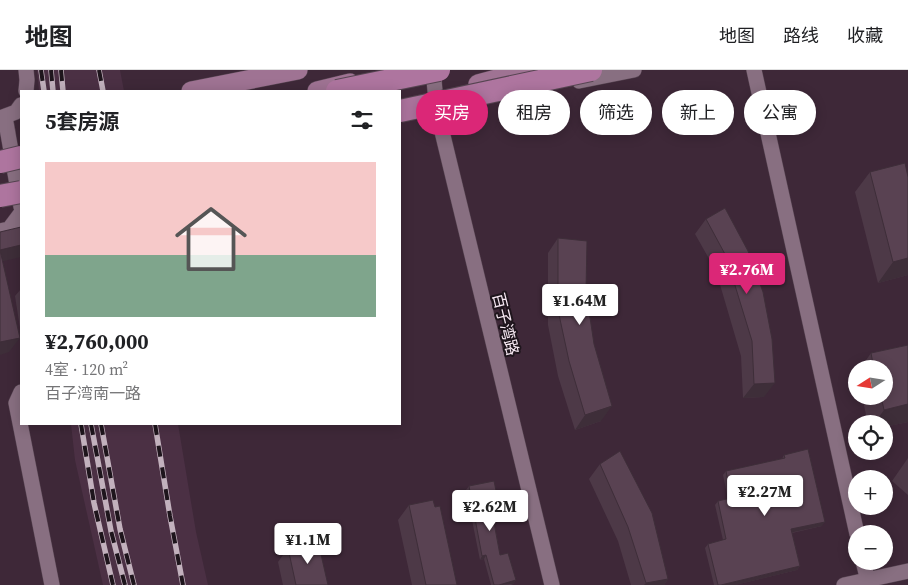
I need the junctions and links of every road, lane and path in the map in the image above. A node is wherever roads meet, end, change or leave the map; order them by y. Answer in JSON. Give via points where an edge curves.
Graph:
{"nodes":[{"id":1,"x":26,"y":70,"type":"edge"},
{"id":2,"x":298,"y":70,"type":"edge"},
{"id":3,"x":404,"y":70,"type":"edge"},
{"id":4,"x":433,"y":70,"type":"edge"},
{"id":5,"x":439,"y":70,"type":"edge"},
{"id":6,"x":529,"y":70,"type":"edge"},
{"id":7,"x":591,"y":70,"type":"edge"},
{"id":8,"x":634,"y":70,"type":"edge"},
{"id":9,"x":754,"y":70,"type":"edge"},
{"id":10,"x":26,"y":90,"type":"edge"},
{"id":11,"x":196,"y":90,"type":"edge"},
{"id":12,"x":321,"y":90,"type":"edge"},
{"id":13,"x":342,"y":90,"type":"edge"},
{"id":14,"x":435,"y":90,"type":"edge"},
{"id":15,"x":473,"y":90,"type":"edge"},
{"id":16,"x":488,"y":94,"type":"edge"},
{"id":17,"x":401,"y":103,"type":"edge"},
{"id":18,"x":416,"y":103,"type":"edge"},
{"id":19,"x":20,"y":106,"type":"edge"},
{"id":20,"x":401,"y":111,"type":"edge"},
{"id":21,"x":416,"y":112,"type":"edge"},
{"id":22,"x":3,"y":118,"type":"edge"},
{"id":23,"x":401,"y":118,"type":"edge"},
{"id":24,"x":445,"y":135,"type":"edge"},
{"id":25,"x":20,"y":157,"type":"edge"},
{"id":26,"x":0,"y":162,"type":"edge"},
{"id":27,"x":20,"y":202,"type":"edge"},
{"id":28,"x":20,"y":214,"type":"edge"},
{"id":29,"x":0,"y":231,"type":"edge"},
{"id":30,"x":20,"y":394,"type":"edge"},
{"id":31,"x":20,"y":423,"type":"edge"},
{"id":32,"x":20,"y":425,"type":"edge"},
{"id":33,"x":855,"y":525,"type":"edge"},
{"id":34,"x":908,"y":571,"type":"edge"},
{"id":35,"x":868,"y":582,"type":"edge"},
{"id":36,"x":52,"y":585,"type":"edge"},
{"id":37,"x":552,"y":585,"type":"edge"},
{"id":38,"x":844,"y":585,"type":"edge"}],
"edges":[{"from":1,"to":10,"type":"street"},
{"from":2,"to":11,"type":"main road"},
{"from":3,"to":12,"type":"main road"},
{"from":4,"to":14,"type":"street","name":"百子湾路"},
{"from":5,"to":13,"type":"highway","bridge":true},
{"from":6,"to":15,"type":"main road"},
{"from":7,"to":20,"type":"highway","bridge":true},
{"from":8,"to":16,"type":"street"},
{"from":9,"to":33,"type":"street"},
{"from":17,"to":18,"type":"main road"},
{"from":19,"to":22,"type":"street"},
{"from":21,"to":23,"type":"street"},
{"from":22,"to":27,"type":"street"},
{"from":24,"to":37,"type":"street","name":"百子湾路"},
{"from":25,"to":26,"type":"highway","bridge":true},
{"from":28,"to":29,"type":"street","via":[[9,229]]},
{"from":30,"to":31,"type":"street","via":[[16,403]]},
{"from":32,"to":36,"type":"street"},
{"from":34,"to":35,"type":"street"},
{"from":35,"to":38,"type":"street"}]}
